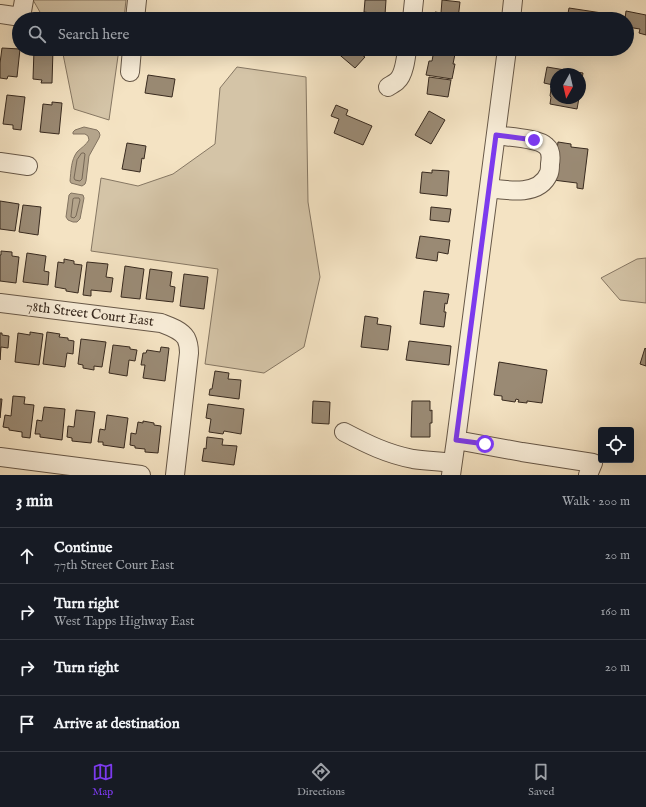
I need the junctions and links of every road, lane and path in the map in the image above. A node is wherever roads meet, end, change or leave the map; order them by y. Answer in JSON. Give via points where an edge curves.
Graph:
{"nodes":[{"id":1,"x":137,"y":0,"type":"edge"},
{"id":2,"x":414,"y":0,"type":"edge"},
{"id":3,"x":513,"y":0,"type":"edge"},
{"id":4,"x":22,"y":8,"type":"edge"},
{"id":5,"x":136,"y":12,"type":"edge"},
{"id":6,"x":413,"y":12,"type":"edge"},
{"id":7,"x":512,"y":12,"type":"edge"},
{"id":8,"x":0,"y":14,"type":"edge"},
{"id":9,"x":131,"y":56,"type":"edge"},
{"id":10,"x":406,"y":56,"type":"edge"},
{"id":11,"x":506,"y":56,"type":"edge"},
{"id":12,"x":130,"y":72,"type":"dead end"},
{"id":13,"x":388,"y":87,"type":"dead end"},
{"id":14,"x":496,"y":135,"type":"junction"},
{"id":15,"x":0,"y":162,"type":"edge"},
{"id":16,"x":28,"y":166,"type":"dead end"},
{"id":17,"x":489,"y":188,"type":"junction"},
{"id":18,"x":0,"y":303,"type":"edge"},
{"id":19,"x":344,"y":432,"type":"dead end"},
{"id":20,"x":456,"y":440,"type":"junction"},
{"id":21,"x":0,"y":457,"type":"edge"},
{"id":22,"x":452,"y":469,"type":"edge"},
{"id":23,"x":591,"y":469,"type":"edge"},
{"id":24,"x":141,"y":475,"type":"edge"},
{"id":25,"x":175,"y":475,"type":"edge"}],
"edges":[{"from":1,"to":5,"type":"street"},
{"from":2,"to":6,"type":"street"},
{"from":3,"to":7,"type":"street"},
{"from":4,"to":8,"type":"street"},
{"from":9,"to":12,"type":"street"},
{"from":10,"to":13,"type":"street","via":[[398,81]]},
{"from":11,"to":14,"type":"street"},
{"from":14,"to":17,"type":"street"},
{"from":14,"to":17,"type":"street","via":[[534,140],[547,146],[551,156],[550,172],[542,184],[528,190]]},
{"from":15,"to":16,"type":"street"},
{"from":17,"to":20,"type":"street"},
{"from":18,"to":25,"type":"street","name":"78th Street Court East","via":[[161,323],[179,331],[186,338],[189,353]]},
{"from":19,"to":22,"type":"street","via":[[380,450]]},
{"from":20,"to":22,"type":"street"},
{"from":20,"to":23,"type":"street","via":[[529,453]]},
{"from":21,"to":24,"type":"street"}]}
